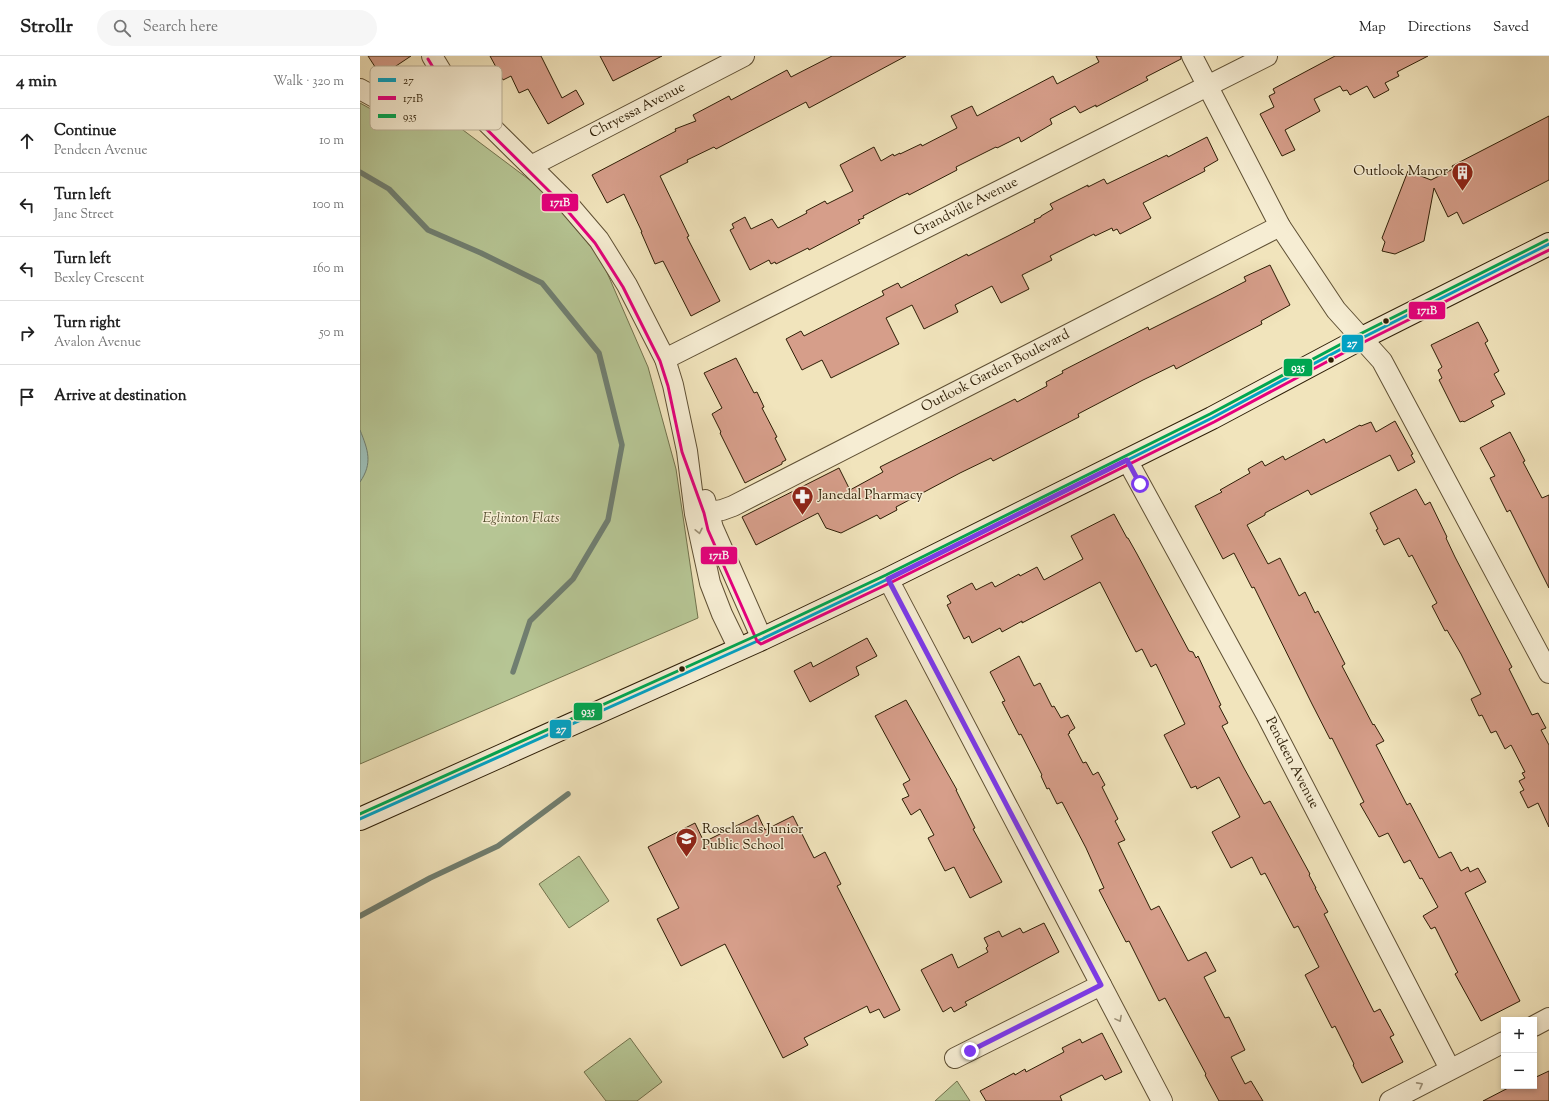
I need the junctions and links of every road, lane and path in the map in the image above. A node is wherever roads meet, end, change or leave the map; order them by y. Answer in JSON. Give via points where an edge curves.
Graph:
{"nodes":[{"id":1,"x":432,"y":56,"type":"edge"},
{"id":2,"x":744,"y":56,"type":"edge"},
{"id":3,"x":1192,"y":56,"type":"edge"},
{"id":4,"x":1267,"y":56,"type":"edge"},
{"id":5,"x":438,"y":66,"type":"edge"},
{"id":6,"x":1208,"y":87,"type":"junction"},
{"id":7,"x":360,"y":89,"type":"edge"},
{"id":8,"x":370,"y":95,"type":"edge"},
{"id":9,"x":495,"y":130,"type":"edge"},
{"id":10,"x":531,"y":166,"type":"junction"},
{"id":11,"x":1280,"y":226,"type":"junction"},
{"id":12,"x":1549,"y":244,"type":"edge"},
{"id":13,"x":1362,"y":338,"type":"junction"},
{"id":14,"x":665,"y":359,"type":"junction"},
{"id":15,"x":687,"y":451,"type":"junction"},
{"id":16,"x":1127,"y":460,"type":"junction"},
{"id":17,"x":709,"y":512,"type":"junction"},
{"id":18,"x":888,"y":579,"type":"junction"},
{"id":19,"x":762,"y":639,"type":"junction"},
{"id":20,"x":739,"y":649,"type":"junction"},
{"id":21,"x":1549,"y":673,"type":"edge"},
{"id":22,"x":360,"y":819,"type":"edge"},
{"id":23,"x":1101,"y":985,"type":"junction"},
{"id":24,"x":1549,"y":1018,"type":"edge"},
{"id":25,"x":1537,"y":1024,"type":"edge"},
{"id":26,"x":1501,"y":1044,"type":"edge"},
{"id":27,"x":955,"y":1058,"type":"dead end"},
{"id":28,"x":1450,"y":1069,"type":"junction"},
{"id":29,"x":1162,"y":1101,"type":"edge"},
{"id":30,"x":1390,"y":1101,"type":"edge"}],
"edges":[{"from":1,"to":5,"type":"street"},
{"from":2,"to":10,"type":"street","name":"Chryessa Avenue"},
{"from":3,"to":6,"type":"street"},
{"from":4,"to":6,"type":"street","name":"Grandville Avenue"},
{"from":6,"to":11,"type":"street"},
{"from":6,"to":14,"type":"street","name":"Grandville Avenue"},
{"from":7,"to":8,"type":"street"},
{"from":9,"to":10,"type":"street"},
{"from":10,"to":14,"type":"street","via":[[600,240],[627,285]]},
{"from":11,"to":13,"type":"street","via":[[1336,310]]},
{"from":11,"to":17,"type":"street","name":"Outlook Garden Boulevard","via":[[733,506]]},
{"from":12,"to":13,"type":"main road"},
{"from":13,"to":16,"type":"main road"},
{"from":13,"to":21,"type":"street","via":[[1382,361]]},
{"from":14,"to":15,"type":"street"},
{"from":15,"to":17,"type":"street"},
{"from":15,"to":20,"type":"street","one_way":true,"via":[[710,583]]},
{"from":16,"to":18,"type":"main road"},
{"from":16,"to":28,"type":"street","name":"Pendeen Avenue","via":[[1266,714]]},
{"from":17,"to":19,"type":"street","via":[[713,528]]},
{"from":18,"to":19,"type":"main road"},
{"from":18,"to":23,"type":"street"},
{"from":19,"to":20,"type":"main road"},
{"from":20,"to":22,"type":"main road"},
{"from":23,"to":27,"type":"street"},
{"from":23,"to":29,"type":"street","one_way":true},
{"from":24,"to":25,"type":"street"},
{"from":26,"to":28,"type":"street"},
{"from":30,"to":28,"type":"street","one_way":true}]}
